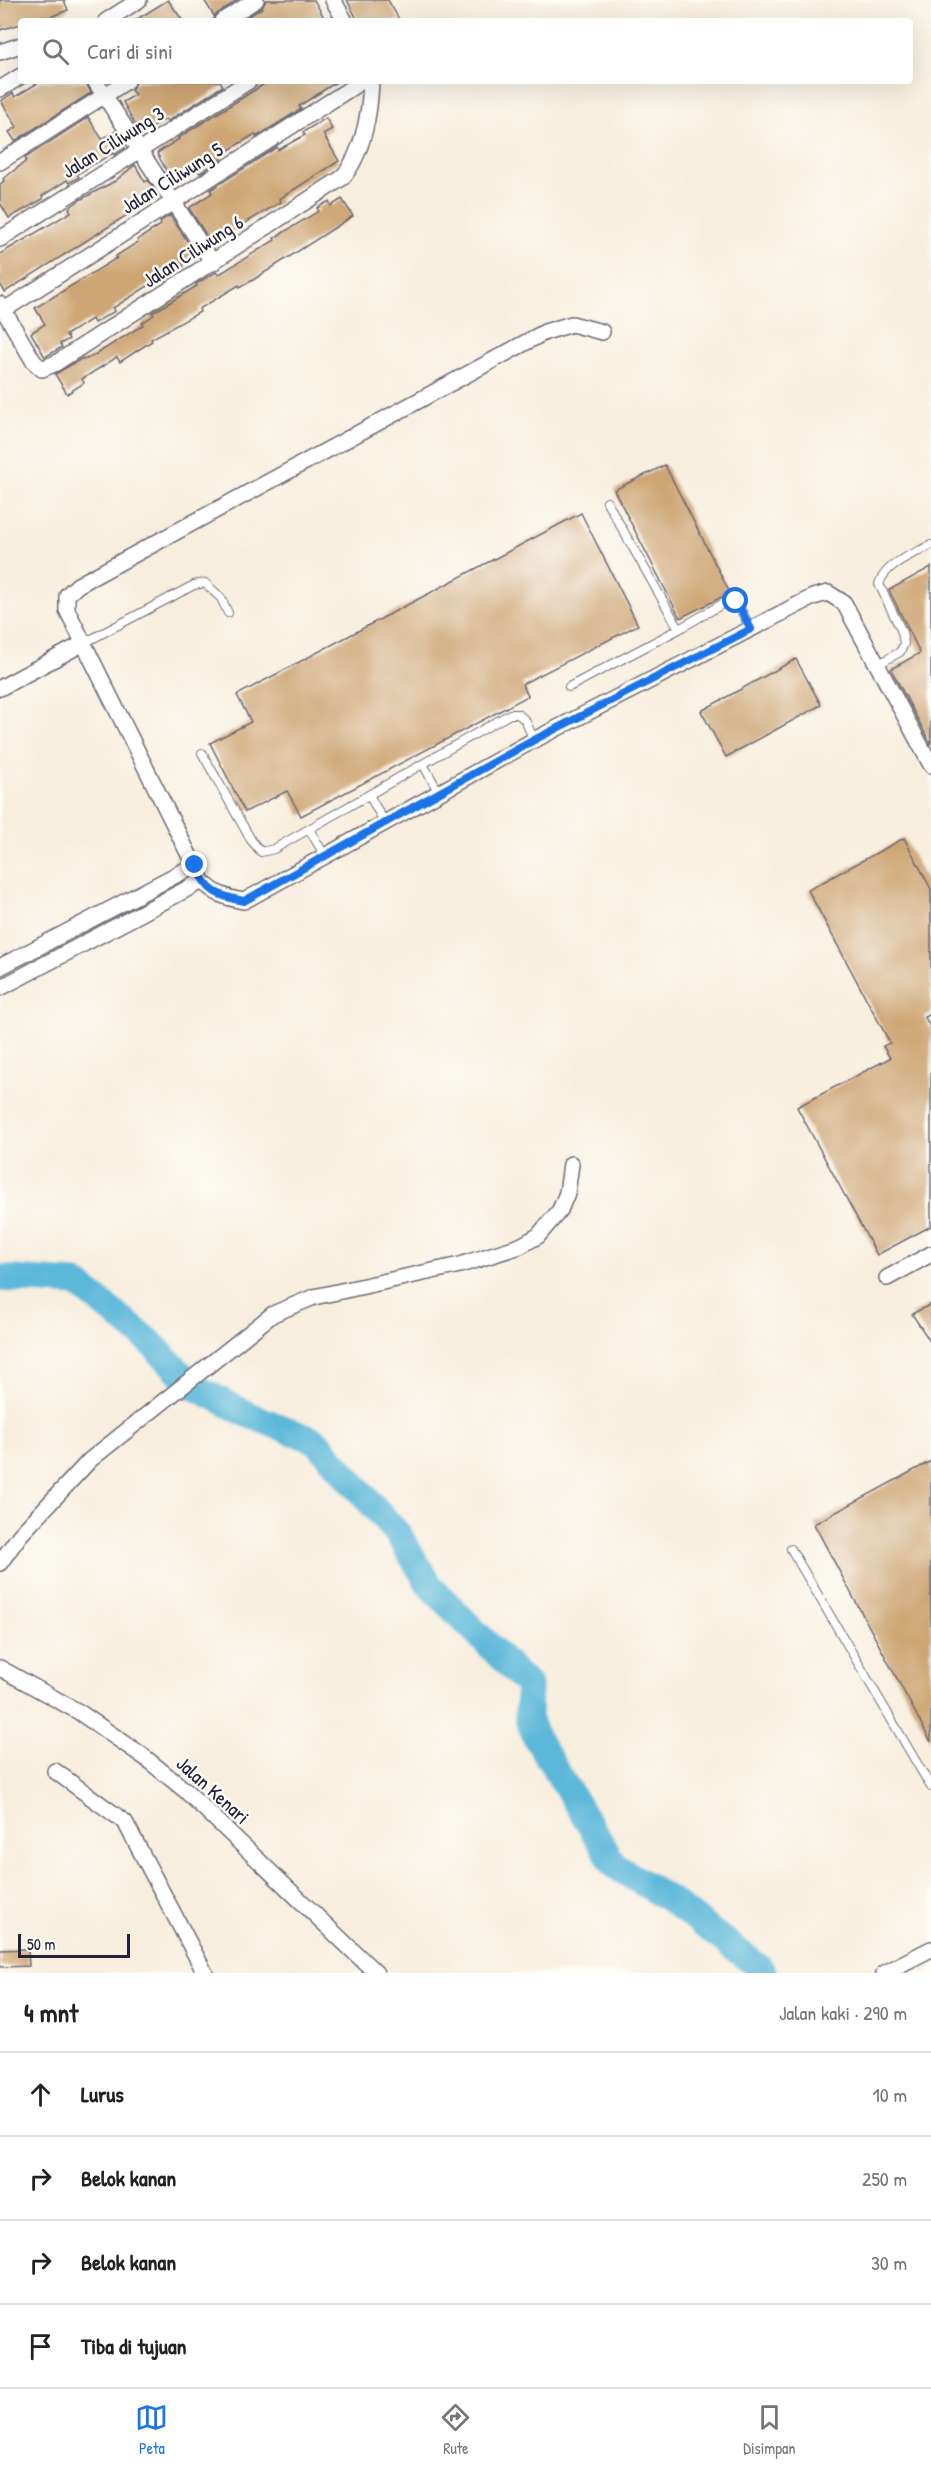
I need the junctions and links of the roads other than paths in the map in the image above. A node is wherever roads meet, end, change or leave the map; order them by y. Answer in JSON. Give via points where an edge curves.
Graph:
{"nodes":[{"id":1,"x":256,"y":0,"type":"edge"},
{"id":2,"x":333,"y":0,"type":"edge"},
{"id":3,"x":136,"y":1,"type":"edge"},
{"id":4,"x":108,"y":18,"type":"edge"},
{"id":5,"x":227,"y":18,"type":"edge"},
{"id":6,"x":342,"y":18,"type":"edge"},
{"id":7,"x":18,"y":46,"type":"edge"},
{"id":8,"x":0,"y":52,"type":"edge"},
{"id":9,"x":18,"y":78,"type":"edge"},
{"id":10,"x":96,"y":84,"type":"edge"},
{"id":11,"x":122,"y":84,"type":"edge"},
{"id":12,"x":244,"y":84,"type":"edge"},
{"id":13,"x":357,"y":84,"type":"edge"},
{"id":14,"x":370,"y":84,"type":"edge"},
{"id":15,"x":0,"y":89,"type":"edge"},
{"id":16,"x":104,"y":95,"type":"junction"},
{"id":17,"x":140,"y":150,"type":"junction"},
{"id":18,"x":0,"y":162,"type":"edge"},
{"id":19,"x":174,"y":202,"type":"junction"},
{"id":20,"x":0,"y":239,"type":"edge"},
{"id":21,"x":213,"y":263,"type":"junction"},
{"id":22,"x":2,"y":307,"type":"edge"},
{"id":23,"x":602,"y":332,"type":"dead end"},
{"id":24,"x":607,"y":502,"type":"dead end"},
{"id":25,"x":931,"y":545,"type":"edge"},
{"id":26,"x":228,"y":613,"type":"dead end"},
{"id":27,"x":679,"y":629,"type":"junction"},
{"id":28,"x":751,"y":629,"type":"junction"},
{"id":29,"x":84,"y":643,"type":"junction"},
{"id":30,"x":877,"y":665,"type":"junction"},
{"id":31,"x":569,"y":687,"type":"dead end"},
{"id":32,"x":0,"y":688,"type":"edge"},
{"id":33,"x":534,"y":740,"type":"junction"},
{"id":34,"x":202,"y":753,"type":"dead end"},
{"id":35,"x":423,"y":764,"type":"junction"},
{"id":36,"x":931,"y":765,"type":"edge"},
{"id":37,"x":439,"y":793,"type":"junction"},
{"id":38,"x":369,"y":795,"type":"junction"},
{"id":39,"x":385,"y":823,"type":"junction"},
{"id":40,"x":309,"y":829,"type":"junction"},
{"id":41,"x":325,"y":856,"type":"junction"},
{"id":42,"x":195,"y":865,"type":"junction"},
{"id":43,"x":202,"y":881,"type":"junction"},
{"id":44,"x":0,"y":967,"type":"edge"},
{"id":45,"x":0,"y":988,"type":"edge"},
{"id":46,"x":571,"y":1164,"type":"dead end"},
{"id":47,"x":931,"y":1254,"type":"edge"},
{"id":48,"x":887,"y":1278,"type":"dead end"},
{"id":49,"x":791,"y":1549,"type":"dead end"},
{"id":50,"x":0,"y":1563,"type":"edge"},
{"id":51,"x":0,"y":1668,"type":"edge"},
{"id":52,"x":55,"y":1771,"type":"dead end"},
{"id":53,"x":931,"y":1787,"type":"edge"},
{"id":54,"x":931,"y":1948,"type":"edge"},
{"id":55,"x":205,"y":1973,"type":"edge"},
{"id":56,"x":376,"y":1973,"type":"edge"},
{"id":57,"x":884,"y":1973,"type":"edge"}],
"edges":[{"from":1,"to":5,"type":"street"},
{"from":2,"to":6,"type":"street"},
{"from":3,"to":4,"type":"street"},
{"from":7,"to":8,"type":"street"},
{"from":9,"to":15,"type":"street"},
{"from":10,"to":16,"type":"street"},
{"from":11,"to":16,"type":"street"},
{"from":12,"to":17,"type":"street","name":"Jalan Ciliwung 3"},
{"from":13,"to":19,"type":"street","name":"Jalan Ciliwung 5"},
{"from":14,"to":21,"type":"street","name":"Jalan Ciliwung 6","via":[[357,157],[342,178]]},
{"from":16,"to":17,"type":"street"},
{"from":16,"to":18,"type":"street"},
{"from":17,"to":19,"type":"street"},
{"from":17,"to":20,"type":"street","name":"Jalan Ciliwung 3"},
{"from":19,"to":21,"type":"street"},
{"from":19,"to":22,"type":"street","name":"Jalan Ciliwung 5"},
{"from":21,"to":22,"type":"street","name":"Jalan Ciliwung 6","via":[[42,369]]},
{"from":23,"to":29,"type":"street","via":[[573,324],[545,332],[78,585],[67,595],[67,610]]},
{"from":24,"to":27,"type":"lane"},
{"from":25,"to":30,"type":"lane","via":[[883,574],[879,584],[904,644],[900,652]]},
{"from":26,"to":29,"type":"lane","via":[[206,583],[194,585]]},
{"from":27,"to":28,"type":"lane","via":[[731,599],[736,601]]},
{"from":27,"to":31,"type":"lane"},
{"from":28,"to":30,"type":"street","via":[[828,593],[844,603]]},
{"from":28,"to":33,"type":"street"},
{"from":29,"to":32,"type":"street"},
{"from":29,"to":42,"type":"street"},
{"from":30,"to":36,"type":"street"},
{"from":33,"to":35,"type":"lane","via":[[525,720],[510,714]]},
{"from":33,"to":37,"type":"street"},
{"from":34,"to":40,"type":"lane","via":[[250,840],[261,852]]},
{"from":35,"to":37,"type":"lane"},
{"from":35,"to":38,"type":"lane"},
{"from":37,"to":39,"type":"street"},
{"from":38,"to":39,"type":"lane"},
{"from":38,"to":40,"type":"lane"},
{"from":39,"to":41,"type":"street"},
{"from":40,"to":41,"type":"lane"},
{"from":41,"to":43,"type":"street","via":[[244,901],[223,897]]},
{"from":42,"to":43,"type":"street"},
{"from":42,"to":44,"type":"street"},
{"from":43,"to":45,"type":"street"},
{"from":46,"to":50,"type":"street","via":[[560,1210],[538,1236],[520,1246],[460,1265],[314,1297],[273,1314],[90,1460],[20,1534]]},
{"from":47,"to":48,"type":"street"},
{"from":49,"to":53,"type":"lane"},
{"from":51,"to":56,"type":"street","name":"Jalan Kenari","via":[[79,1712],[143,1756],[186,1791]]},
{"from":52,"to":55,"type":"street","via":[[125,1822]]},
{"from":54,"to":57,"type":"street"}]}
